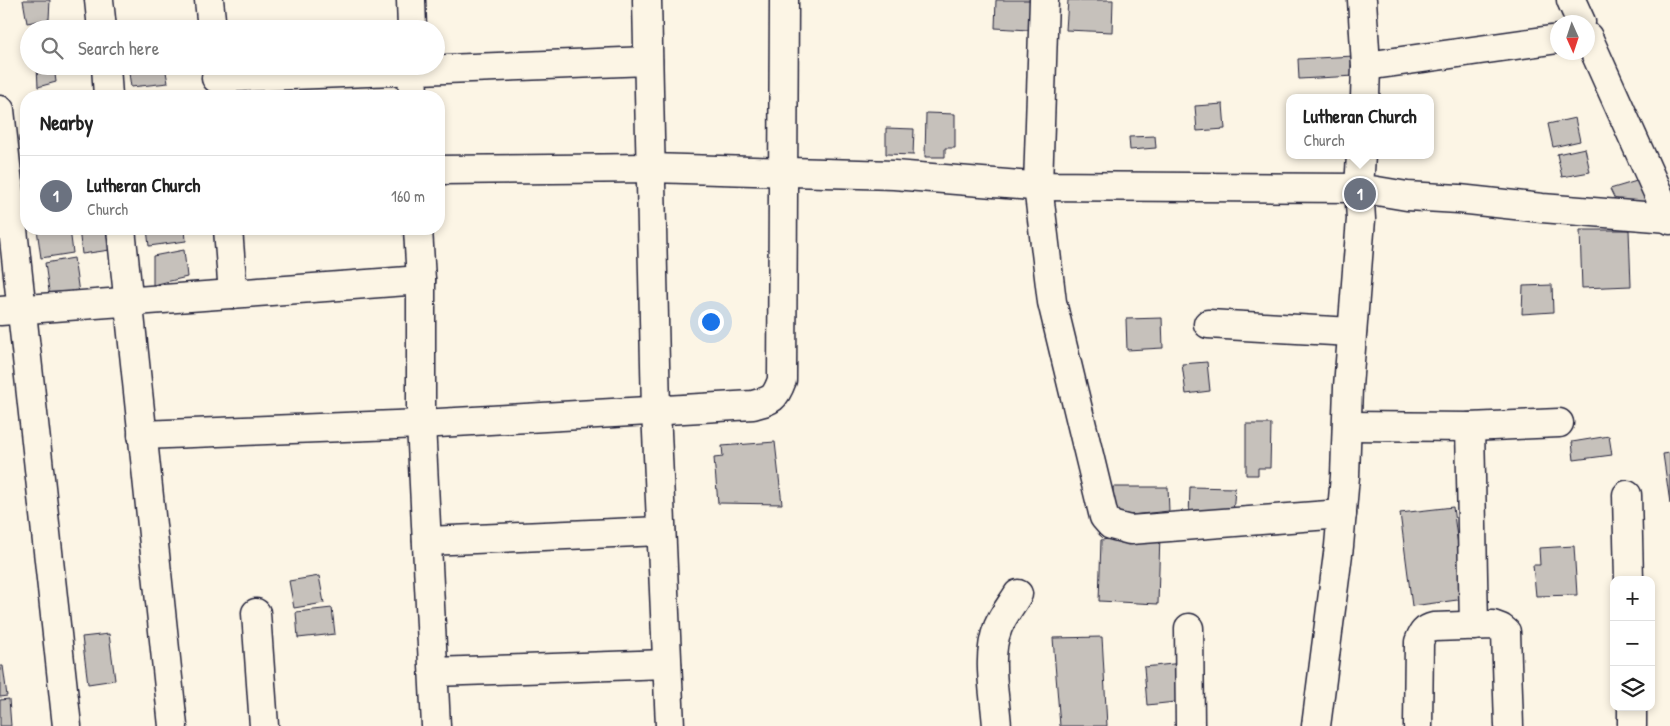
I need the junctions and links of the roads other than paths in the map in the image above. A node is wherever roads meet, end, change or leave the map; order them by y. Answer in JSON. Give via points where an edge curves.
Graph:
{"nodes":[{"id":1,"x":99,"y":0,"type":"edge"},
{"id":2,"x":209,"y":0,"type":"edge"},
{"id":3,"x":411,"y":0,"type":"edge"},
{"id":4,"x":647,"y":0,"type":"edge"},
{"id":5,"x":784,"y":0,"type":"edge"},
{"id":6,"x":1044,"y":0,"type":"edge"},
{"id":7,"x":1362,"y":0,"type":"edge"},
{"id":8,"x":1571,"y":0,"type":"edge"},
{"id":9,"x":1578,"y":15,"type":"edge"},
{"id":10,"x":101,"y":20,"type":"edge"},
{"id":11,"x":211,"y":20,"type":"edge"},
{"id":12,"x":412,"y":20,"type":"edge"},
{"id":13,"x":1550,"y":40,"type":"edge"},
{"id":14,"x":1595,"y":53,"type":"edge"},
{"id":15,"x":648,"y":61,"type":"junction"},
{"id":16,"x":1366,"y":66,"type":"junction"},
{"id":17,"x":107,"y":75,"type":"edge"},
{"id":18,"x":413,"y":78,"type":"edge"},
{"id":19,"x":216,"y":80,"type":"edge"},
{"id":20,"x":108,"y":90,"type":"edge"},
{"id":21,"x":1365,"y":94,"type":"edge"},
{"id":22,"x":0,"y":110,"type":"edge"},
{"id":23,"x":1362,"y":159,"type":"edge"},
{"id":24,"x":651,"y":168,"type":"junction"},
{"id":25,"x":445,"y":170,"type":"edge"},
{"id":26,"x":783,"y":172,"type":"junction"},
{"id":27,"x":1038,"y":186,"type":"junction"},
{"id":28,"x":1359,"y":188,"type":"junction"},
{"id":29,"x":1669,"y":219,"type":"edge"},
{"id":30,"x":122,"y":235,"type":"edge"},
{"id":31,"x":228,"y":235,"type":"edge"},
{"id":32,"x":418,"y":235,"type":"edge"},
{"id":33,"x":421,"y":280,"type":"junction"},
{"id":34,"x":233,"y":294,"type":"junction"},
{"id":35,"x":128,"y":301,"type":"junction"},
{"id":36,"x":10,"y":310,"type":"edge"},
{"id":37,"x":1208,"y":324,"type":"dead end"},
{"id":38,"x":1352,"y":332,"type":"junction"},
{"id":39,"x":656,"y":410,"type":"junction"},
{"id":40,"x":1559,"y":423,"type":"dead end"},
{"id":41,"x":421,"y":424,"type":"junction"},
{"id":42,"x":1347,"y":426,"type":"junction"},
{"id":43,"x":1470,"y":427,"type":"junction"},
{"id":44,"x":142,"y":434,"type":"junction"},
{"id":45,"x":1627,"y":496,"type":"dead end"},
{"id":46,"x":1342,"y":514,"type":"junction"},
{"id":47,"x":661,"y":531,"type":"junction"},
{"id":48,"x":427,"y":541,"type":"junction"},
{"id":49,"x":1629,"y":576,"type":"edge"},
{"id":50,"x":1018,"y":594,"type":"dead end"},
{"id":51,"x":256,"y":613,"type":"dead end"},
{"id":52,"x":1474,"y":626,"type":"junction"},
{"id":53,"x":1189,"y":628,"type":"dead end"},
{"id":54,"x":667,"y":664,"type":"junction"},
{"id":55,"x":434,"y":672,"type":"junction"},
{"id":56,"x":1632,"y":711,"type":"edge"},
{"id":57,"x":67,"y":726,"type":"edge"},
{"id":58,"x":173,"y":726,"type":"edge"},
{"id":59,"x":264,"y":726,"type":"edge"},
{"id":60,"x":436,"y":726,"type":"edge"},
{"id":61,"x":670,"y":726,"type":"edge"},
{"id":62,"x":997,"y":726,"type":"edge"},
{"id":63,"x":1190,"y":726,"type":"edge"},
{"id":64,"x":1316,"y":726,"type":"edge"},
{"id":65,"x":1418,"y":726,"type":"edge"},
{"id":66,"x":1509,"y":726,"type":"edge"},
{"id":67,"x":1632,"y":726,"type":"edge"}],
"edges":[{"from":1,"to":10,"type":"street"},
{"from":2,"to":11,"type":"street"},
{"from":3,"to":12,"type":"street"},
{"from":4,"to":15,"type":"street"},
{"from":5,"to":26,"type":"street"},
{"from":6,"to":27,"type":"street"},
{"from":7,"to":16,"type":"street"},
{"from":8,"to":9,"type":"street"},
{"from":13,"to":16,"type":"street"},
{"from":14,"to":29,"type":"street"},
{"from":15,"to":18,"type":"street"},
{"from":15,"to":24,"type":"street"},
{"from":16,"to":21,"type":"street"},
{"from":17,"to":20,"type":"street"},
{"from":18,"to":19,"type":"street"},
{"from":22,"to":36,"type":"street"},
{"from":23,"to":28,"type":"street"},
{"from":24,"to":25,"type":"street"},
{"from":24,"to":26,"type":"street"},
{"from":24,"to":39,"type":"street"},
{"from":26,"to":27,"type":"street","via":[[894,175]]},
{"from":26,"to":39,"type":"street","via":[[782,380],[777,395],[753,405]]},
{"from":27,"to":28,"type":"street"},
{"from":27,"to":46,"type":"street","via":[[1052,302],[1095,485],[1104,517],[1111,525],[1130,530]]},
{"from":28,"to":29,"type":"street","via":[[1407,196]]},
{"from":28,"to":38,"type":"street","via":[[1361,219]]},
{"from":30,"to":35,"type":"street"},
{"from":31,"to":34,"type":"street"},
{"from":32,"to":33,"type":"street"},
{"from":33,"to":34,"type":"street"},
{"from":33,"to":41,"type":"street"},
{"from":34,"to":35,"type":"street"},
{"from":35,"to":36,"type":"street"},
{"from":35,"to":44,"type":"street"},
{"from":36,"to":57,"type":"street"},
{"from":37,"to":38,"type":"street"},
{"from":38,"to":42,"type":"street"},
{"from":39,"to":41,"type":"street"},
{"from":39,"to":47,"type":"street"},
{"from":40,"to":43,"type":"street"},
{"from":41,"to":44,"type":"street"},
{"from":41,"to":48,"type":"street"},
{"from":42,"to":43,"type":"street"},
{"from":42,"to":46,"type":"street"},
{"from":43,"to":52,"type":"street"},
{"from":44,"to":58,"type":"street"},
{"from":45,"to":49,"type":"street"},
{"from":46,"to":64,"type":"street"},
{"from":47,"to":48,"type":"street"},
{"from":47,"to":54,"type":"street"},
{"from":48,"to":55,"type":"street"},
{"from":50,"to":62,"type":"street","via":[[999,625],[993,644]]},
{"from":51,"to":59,"type":"street"},
{"from":52,"to":65,"type":"street","via":[[1434,627],[1422,633],[1419,642]]},
{"from":52,"to":66,"type":"street","via":[[1493,625],[1506,632]]},
{"from":53,"to":63,"type":"street"},
{"from":54,"to":55,"type":"street"},
{"from":54,"to":61,"type":"street"},
{"from":55,"to":60,"type":"street"},
{"from":56,"to":67,"type":"street"}]}
